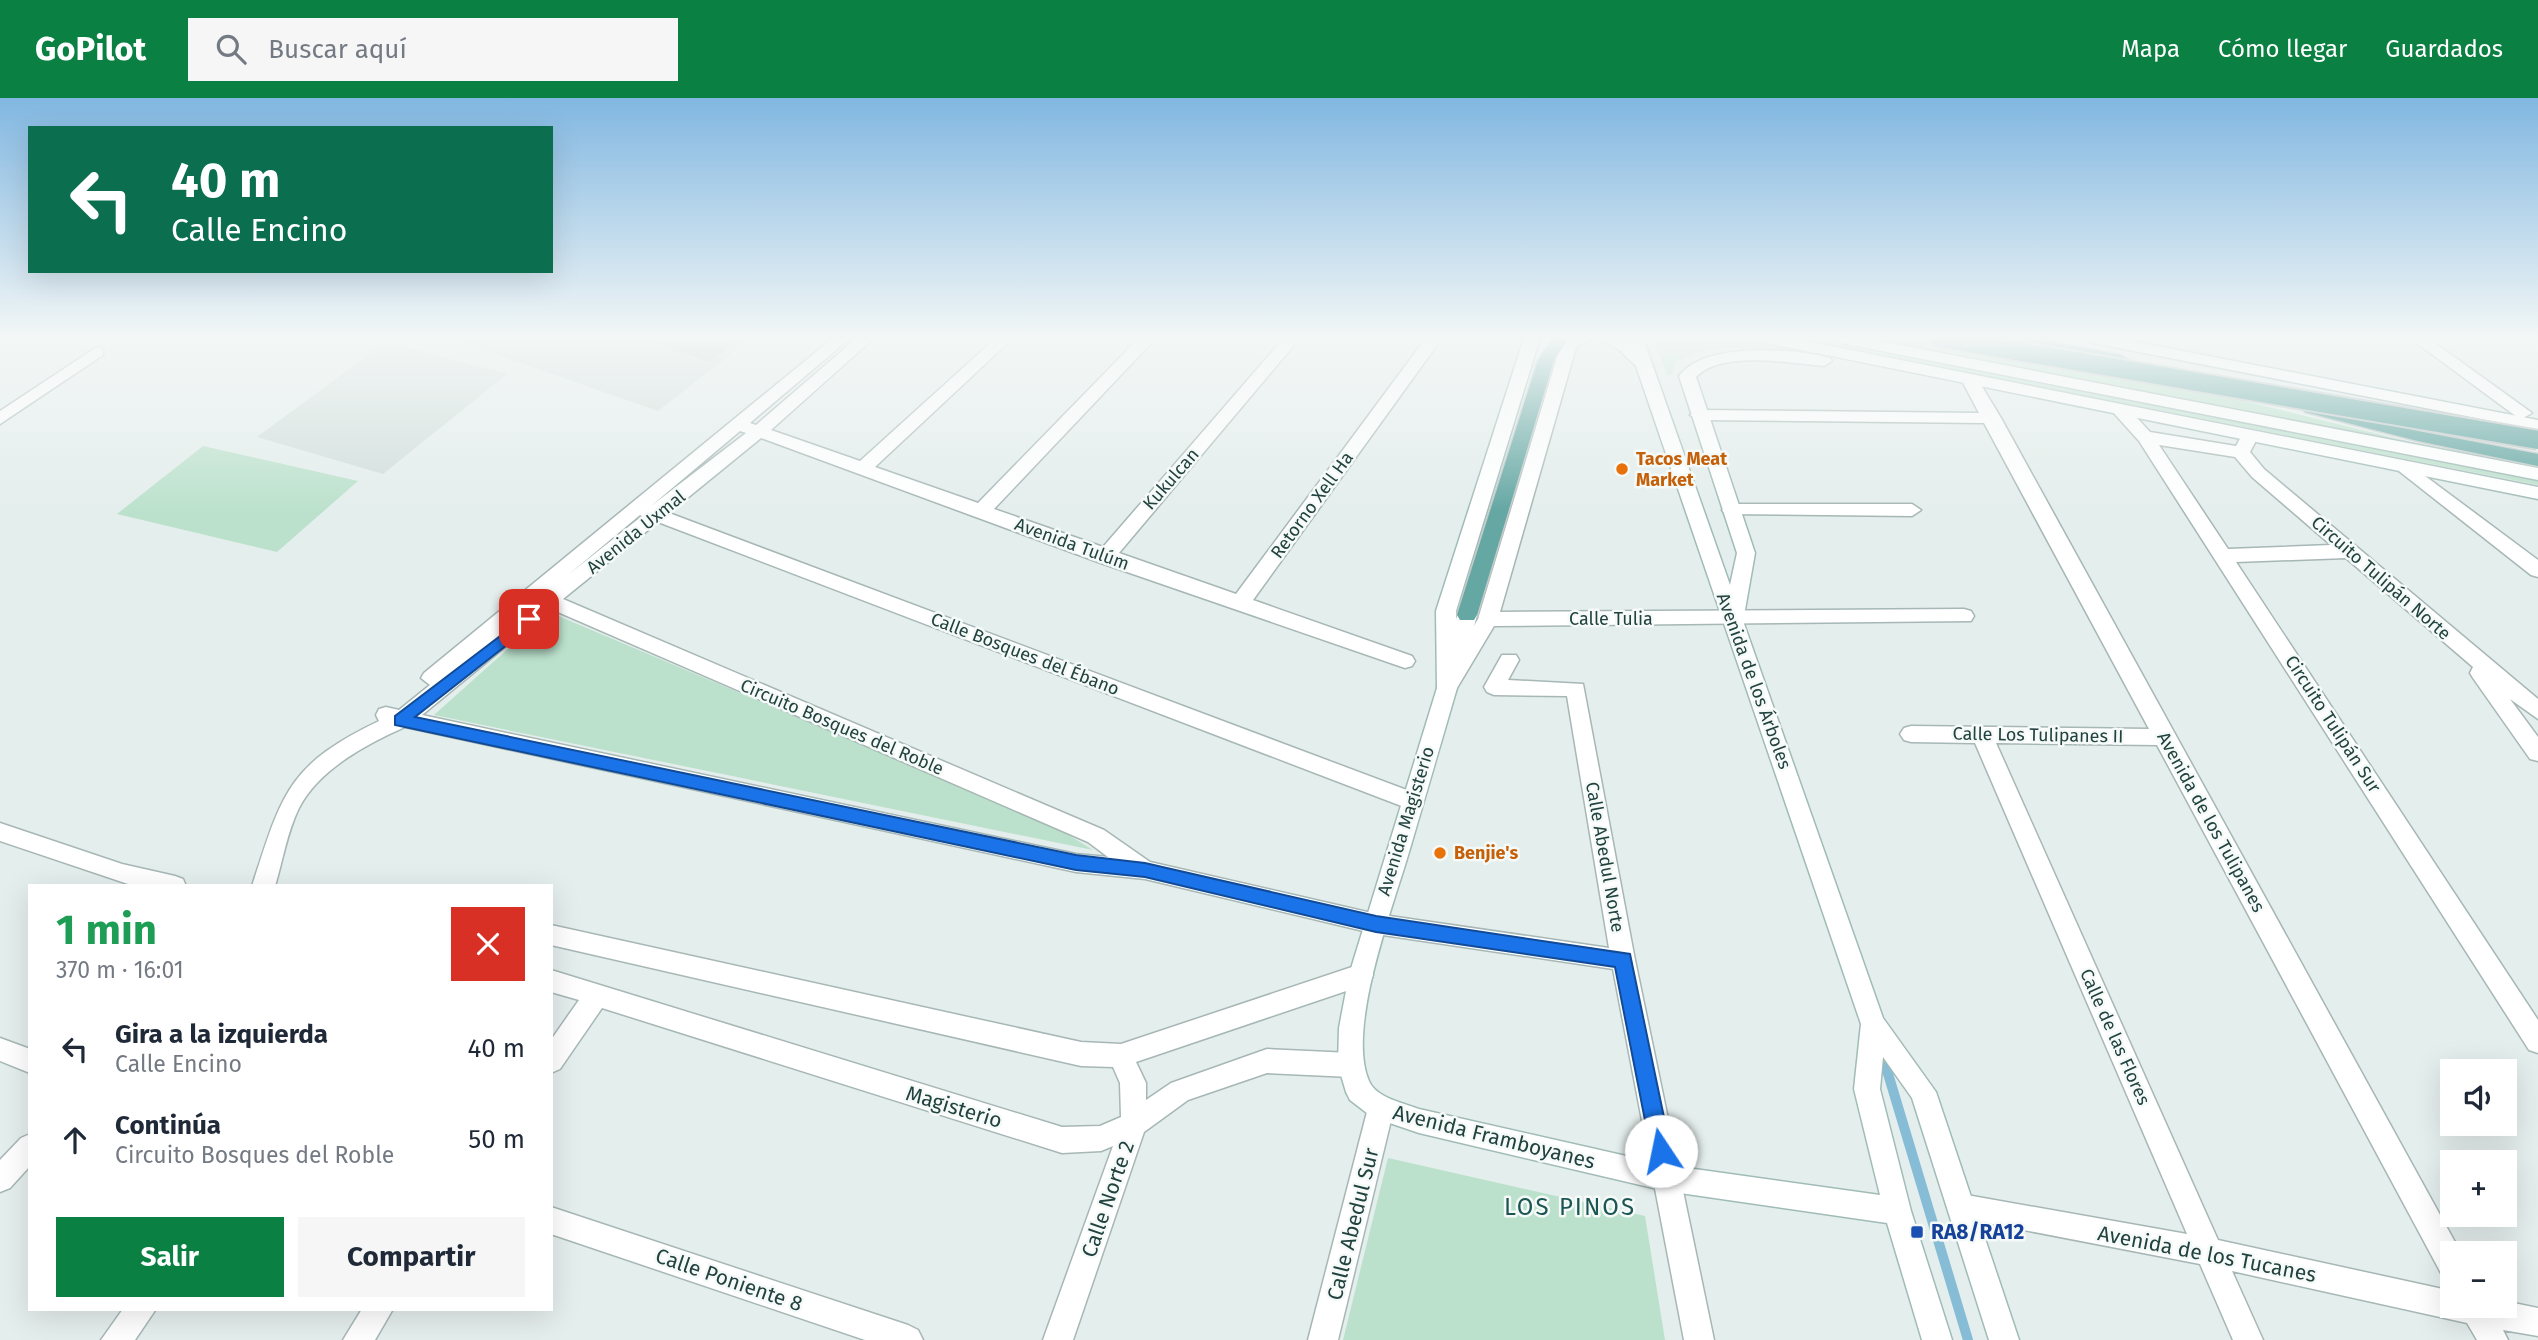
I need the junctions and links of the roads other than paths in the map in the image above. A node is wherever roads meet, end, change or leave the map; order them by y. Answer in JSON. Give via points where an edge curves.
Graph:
{"nodes":[{"id":1,"x":33,"y":396,"type":"edge"},
{"id":2,"x":782,"y":396,"type":"edge"},
{"id":3,"x":791,"y":396,"type":"edge"},
{"id":4,"x":942,"y":396,"type":"edge"},
{"id":5,"x":1092,"y":396,"type":"edge"},
{"id":6,"x":1243,"y":396,"type":"edge"},
{"id":7,"x":1392,"y":396,"type":"edge"},
{"id":8,"x":1514,"y":396,"type":"edge"},
{"id":9,"x":1535,"y":396,"type":"edge"},
{"id":10,"x":1555,"y":396,"type":"edge"},
{"id":11,"x":1655,"y":396,"type":"edge"},
{"id":12,"x":1693,"y":396,"type":"edge"},
{"id":13,"x":1979,"y":396,"type":"edge"},
{"id":14,"x":2050,"y":396,"type":"edge"},
{"id":15,"x":2138,"y":396,"type":"edge"},
{"id":16,"x":2260,"y":396,"type":"edge"},
{"id":17,"x":2287,"y":396,"type":"edge"},
{"id":18,"x":2391,"y":396,"type":"edge"},
{"id":19,"x":2436,"y":396,"type":"edge"},
{"id":20,"x":2503,"y":396,"type":"edge"},
{"id":21,"x":2121,"y":411,"type":"junction"},
{"id":22,"x":2530,"y":414,"type":"edge"},
{"id":23,"x":1699,"y":415,"type":"junction"},
{"id":24,"x":1992,"y":418,"type":"junction"},
{"id":25,"x":0,"y":419,"type":"edge"},
{"id":26,"x":2538,"y":425,"type":"edge"},
{"id":27,"x":749,"y":428,"type":"junction"},
{"id":28,"x":2146,"y":437,"type":"junction"},
{"id":29,"x":2538,"y":440,"type":"edge"},
{"id":30,"x":2245,"y":444,"type":"junction"},
{"id":31,"x":2538,"y":460,"type":"edge"},
{"id":32,"x":2405,"y":467,"type":"junction"},
{"id":33,"x":861,"y":470,"type":"junction"},
{"id":34,"x":2538,"y":474,"type":"edge"},
{"id":35,"x":2538,"y":493,"type":"edge"},
{"id":36,"x":1731,"y":510,"type":"junction"},
{"id":37,"x":1912,"y":510,"type":"dead end"},
{"id":38,"x":648,"y":511,"type":"junction"},
{"id":39,"x":981,"y":511,"type":"junction"},
{"id":40,"x":2351,"y":551,"type":"junction"},
{"id":41,"x":2224,"y":556,"type":"junction"},
{"id":42,"x":1105,"y":557,"type":"junction"},
{"id":43,"x":2538,"y":570,"type":"edge"},
{"id":44,"x":542,"y":598,"type":"junction"},
{"id":45,"x":1239,"y":604,"type":"junction"},
{"id":46,"x":1467,"y":615,"type":"joint"},
{"id":47,"x":1964,"y":616,"type":"dead end"},
{"id":48,"x":1488,"y":619,"type":"junction"},
{"id":49,"x":1734,"y":619,"type":"junction"},
{"id":50,"x":2463,"y":649,"type":"junction"},
{"id":51,"x":1509,"y":660,"type":"dead end"},
{"id":52,"x":1405,"y":661,"type":"dead end"},
{"id":53,"x":1447,"y":688,"type":"junction"},
{"id":54,"x":2538,"y":711,"type":"edge"},
{"id":55,"x":388,"y":722,"type":"junction"},
{"id":56,"x":1911,"y":734,"type":"dead end"},
{"id":57,"x":1982,"y":735,"type":"junction"},
{"id":58,"x":2164,"y":737,"type":"junction"},
{"id":59,"x":2538,"y":753,"type":"edge"},
{"id":60,"x":1412,"y":801,"type":"junction"},
{"id":61,"x":0,"y":832,"type":"edge"},
{"id":62,"x":1145,"y":870,"type":"junction"},
{"id":63,"x":167,"y":884,"type":"edge"},
{"id":64,"x":264,"y":884,"type":"edge"},
{"id":65,"x":1376,"y":924,"type":"junction"},
{"id":66,"x":553,"y":935,"type":"edge"},
{"id":67,"x":1623,"y":960,"type":"junction"},
{"id":68,"x":1361,"y":975,"type":"junction"},
{"id":69,"x":553,"y":982,"type":"edge"},
{"id":70,"x":596,"y":996,"type":"junction"},
{"id":71,"x":1874,"y":1024,"type":"junction"},
{"id":72,"x":2538,"y":1042,"type":"edge"},
{"id":73,"x":0,"y":1049,"type":"edge"},
{"id":74,"x":1121,"y":1056,"type":"junction"},
{"id":75,"x":553,"y":1058,"type":"edge"},
{"id":76,"x":28,"y":1060,"type":"edge"},
{"id":77,"x":1351,"y":1065,"type":"junction"},
{"id":78,"x":1381,"y":1108,"type":"junction"},
{"id":79,"x":1134,"y":1124,"type":"junction"},
{"id":80,"x":28,"y":1149,"type":"edge"},
{"id":81,"x":1666,"y":1178,"type":"junction"},
{"id":82,"x":0,"y":1179,"type":"edge"},
{"id":83,"x":1961,"y":1207,"type":"junction"},
{"id":84,"x":1897,"y":1211,"type":"junction"},
{"id":85,"x":553,"y":1221,"type":"edge"},
{"id":86,"x":2440,"y":1243,"type":"edge"},
{"id":87,"x":2210,"y":1252,"type":"junction"},
{"id":88,"x":2440,"y":1301,"type":"edge"},
{"id":89,"x":140,"y":1311,"type":"edge"},
{"id":90,"x":378,"y":1311,"type":"edge"},
{"id":91,"x":2517,"y":1317,"type":"edge"},
{"id":92,"x":2475,"y":1318,"type":"edge"},
{"id":93,"x":2538,"y":1322,"type":"edge"},
{"id":94,"x":116,"y":1340,"type":"edge"},
{"id":95,"x":358,"y":1340,"type":"edge"},
{"id":96,"x":908,"y":1340,"type":"edge"},
{"id":97,"x":1058,"y":1340,"type":"edge"},
{"id":98,"x":1324,"y":1340,"type":"edge"},
{"id":99,"x":1699,"y":1340,"type":"edge"},
{"id":100,"x":1937,"y":1340,"type":"edge"},
{"id":101,"x":2004,"y":1340,"type":"edge"},
{"id":102,"x":2248,"y":1340,"type":"edge"},
{"id":103,"x":2493,"y":1340,"type":"edge"}],
"edges":[{"from":1,"to":25,"type":"street"},
{"from":2,"to":27,"type":"street","name":"Avenida Uxmal"},
{"from":3,"to":27,"type":"street","name":"Avenida Uxmal"},
{"from":4,"to":33,"type":"street"},
{"from":5,"to":39,"type":"street"},
{"from":6,"to":42,"type":"street","name":"Kukulcan"},
{"from":7,"to":45,"type":"street","name":"Retorno Xell Ha"},
{"from":8,"to":53,"type":"street","name":"Avenida Magisterio","via":[[1446,611]]},
{"from":9,"to":46,"type":"main road"},
{"from":10,"to":48,"type":"street","name":"Avenida Magisterio"},
{"from":11,"to":49,"type":"street","name":"Avenida de los Árboles"},
{"from":12,"to":23,"type":"street"},
{"from":13,"to":24,"type":"street","name":"Avenida de los Tulipanes"},
{"from":14,"to":21,"type":"street"},
{"from":15,"to":34,"type":"street"},
{"from":16,"to":31,"type":"main road","bridge":true,"via":[[2418,436]]},
{"from":17,"to":29,"type":"main road","bridge":true},
{"from":18,"to":26,"type":"street"},
{"from":19,"to":22,"type":"street"},
{"from":20,"to":22,"type":"street"},
{"from":21,"to":28,"type":"street","name":"Circuito Tulipán Sur"},
{"from":21,"to":30,"type":"street"},
{"from":23,"to":24,"type":"street"},
{"from":23,"to":36,"type":"street"},
{"from":24,"to":58,"type":"street","name":"Avenida de los Tulipanes"},
{"from":27,"to":33,"type":"street","name":"Avenida Tulúm"},
{"from":27,"to":38,"type":"street","name":"Avenida Uxmal"},
{"from":28,"to":30,"type":"street"},
{"from":28,"to":41,"type":"street","name":"Circuito Tulipán Sur"},
{"from":30,"to":32,"type":"street"},
{"from":30,"to":40,"type":"street","name":"Circuito Tulipán Norte","via":[[2258,473]]},
{"from":32,"to":35,"type":"street"},
{"from":32,"to":43,"type":"street"},
{"from":33,"to":39,"type":"street","name":"Avenida Tulúm"},
{"from":36,"to":37,"type":"street"},
{"from":36,"to":49,"type":"street","via":[[1746,553]]},
{"from":38,"to":44,"type":"street","name":"Avenida Uxmal"},
{"from":38,"to":60,"type":"street","name":"Calle Bosques del Ébano"},
{"from":39,"to":42,"type":"street","name":"Avenida Tulúm"},
{"from":40,"to":41,"type":"street"},
{"from":40,"to":50,"type":"street","name":"Circuito Tulipán Norte"},
{"from":41,"to":72,"type":"street","name":"Circuito Tulipán Sur"},
{"from":42,"to":45,"type":"street","name":"Avenida Tulúm"},
{"from":44,"to":55,"type":"street","name":"Avenida Uxmal"},
{"from":44,"to":62,"type":"street","name":"Circuito Bosques del Roble","via":[[1096,836]]},
{"from":45,"to":52,"type":"street","name":"Avenida Tulúm"},
{"from":46,"to":53,"type":"street"},
{"from":47,"to":49,"type":"street","name":"Calle Tulia"},
{"from":48,"to":49,"type":"street","name":"Calle Tulia"},
{"from":48,"to":53,"type":"street","name":"Avenida Magisterio"},
{"from":49,"to":71,"type":"street","name":"Avenida de los Árboles"},
{"from":50,"to":54,"type":"street","name":"Circuito Tulipán Norte"},
{"from":50,"to":59,"type":"street"},
{"from":51,"to":67,"type":"street","name":"Calle Abedul Norte","via":[[1494,687],[1576,690]]},
{"from":53,"to":60,"type":"street","name":"Avenida Magisterio"},
{"from":55,"to":62,"type":"street","name":"Circuito Bosques del Roble","via":[[1076,863]]},
{"from":55,"to":64,"type":"street","name":"Avenida Uxmal","via":[[327,762],[292,800]]},
{"from":56,"to":57,"type":"street","name":"Calle Los Tulipanes II"},
{"from":57,"to":58,"type":"street","name":"Calle Los Tulipanes II"},
{"from":57,"to":87,"type":"street","name":"Calle de las Flores"},
{"from":58,"to":86,"type":"street","name":"Avenida de los Tulipanes"},
{"from":60,"to":65,"type":"street","name":"Avenida Magisterio"},
{"from":61,"to":63,"type":"street"},
{"from":62,"to":65,"type":"street","name":"Circuito Bosques del Roble"},
{"from":65,"to":67,"type":"street","name":"Circuito Bosques del Roble"},
{"from":65,"to":68,"type":"street","name":"Avenida Magisterio"},
{"from":66,"to":74,"type":"street","via":[[1081,1054]]},
{"from":67,"to":81,"type":"street","name":"Calle Abedul Norte"},
{"from":68,"to":74,"type":"street"},
{"from":68,"to":77,"type":"street","name":"Avenida Magisterio","via":[[1350,1028]]},
{"from":69,"to":70,"type":"street","name":"Magisterio"},
{"from":70,"to":75,"type":"street"},
{"from":70,"to":79,"type":"street","name":"Magisterio","via":[[1062,1140],[1101,1138]]},
{"from":71,"to":83,"type":"street","name":"Avenida de los Árboles","via":[[1923,1092]]},
{"from":71,"to":84,"type":"street","name":"Avenida de los Árboles","via":[[1867,1089]]},
{"from":73,"to":76,"type":"street"},
{"from":74,"to":79,"type":"street","name":"Calle Norte 2","via":[[1133,1083]]},
{"from":77,"to":78,"type":"street","name":"Avenida Magisterio","via":[[1359,1092]]},
{"from":77,"to":79,"type":"street","name":"Magisterio","via":[[1267,1061],[1180,1091]]},
{"from":78,"to":81,"type":"street","name":"Avenida Framboyanes","via":[[1419,1121]]},
{"from":78,"to":98,"type":"street","name":"Calle Abedul Sur"},
{"from":79,"to":97,"type":"street","name":"Calle Norte 2"},
{"from":80,"to":82,"type":"street"},
{"from":81,"to":84,"type":"street","name":"Avenida Framboyanes"},
{"from":81,"to":99,"type":"street","name":"Calle Abedul Norte"},
{"from":83,"to":87,"type":"street","name":"Avenida de los Tucanes"},
{"from":83,"to":101,"type":"street","name":"Avenida de los Árboles"},
{"from":84,"to":100,"type":"street","name":"Avenida de los Árboles"},
{"from":85,"to":96,"type":"street","name":"Calle Poniente 8"},
{"from":87,"to":88,"type":"street","name":"Avenida de los Tucanes"},
{"from":87,"to":102,"type":"street","name":"Calle de las Flores"},
{"from":89,"to":94,"type":"street"},
{"from":90,"to":95,"type":"street"},
{"from":91,"to":93,"type":"street","name":"Avenida de los Tucanes"},
{"from":92,"to":103,"type":"street"}]}
